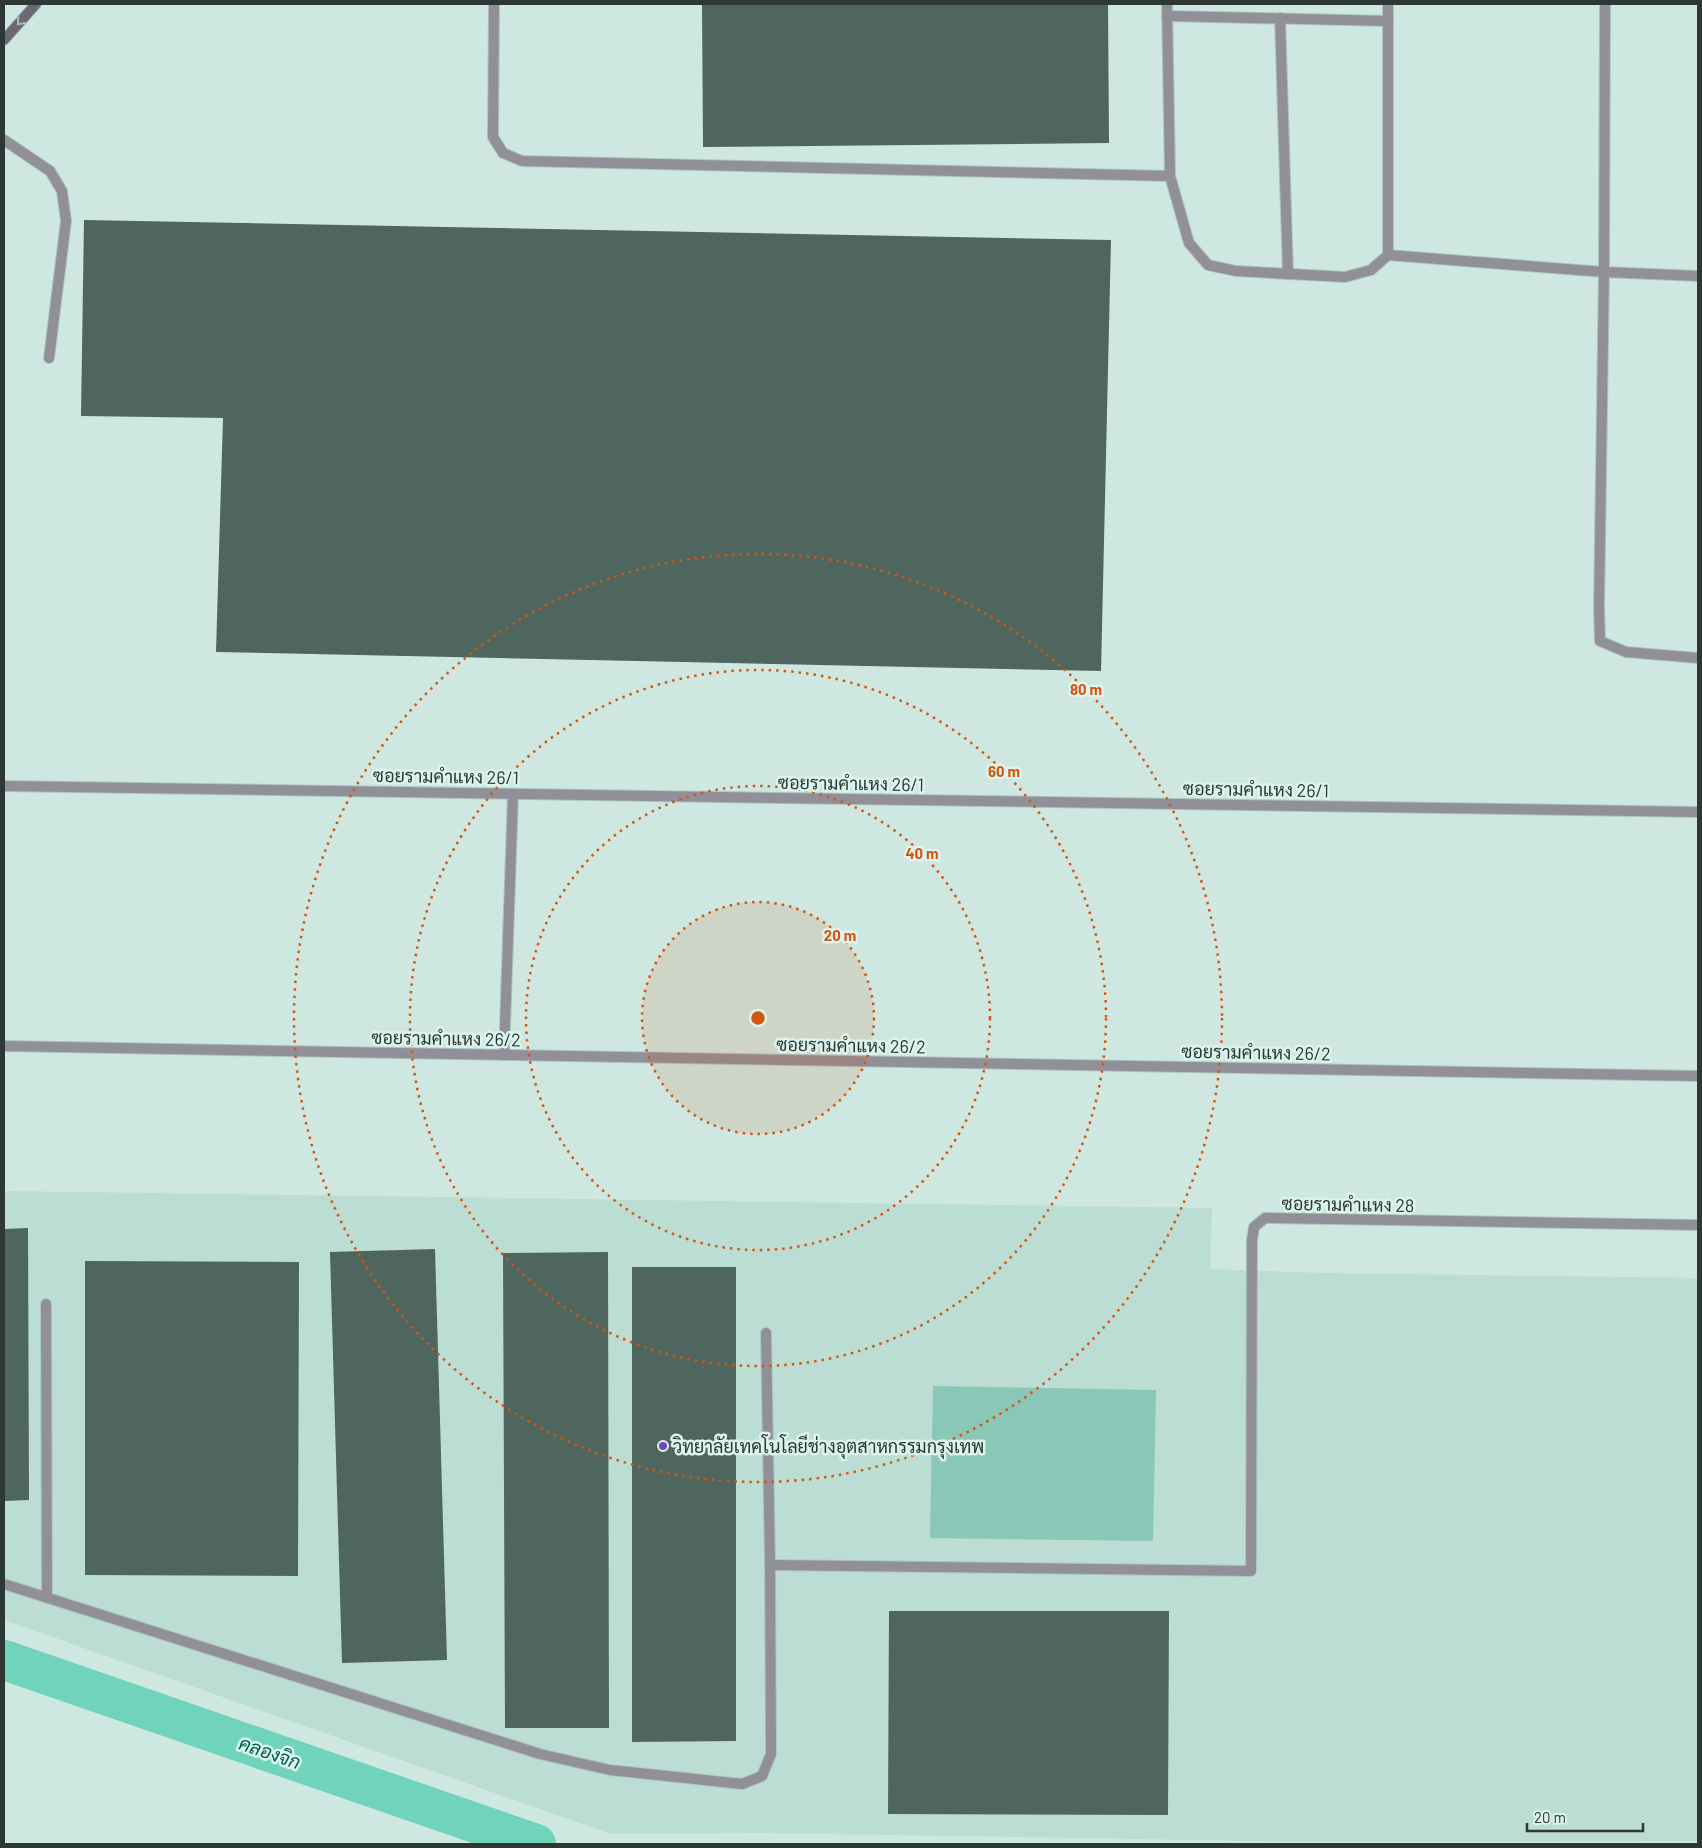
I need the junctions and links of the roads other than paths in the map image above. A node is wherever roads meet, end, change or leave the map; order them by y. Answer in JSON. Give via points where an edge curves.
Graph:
{"nodes":[{"id":1,"x":36,"y":4,"type":"edge"},
{"id":2,"x":494,"y":4,"type":"edge"},
{"id":3,"x":1167,"y":4,"type":"edge"},
{"id":4,"x":1388,"y":4,"type":"edge"},
{"id":5,"x":1605,"y":4,"type":"edge"},
{"id":6,"x":1167,"y":16,"type":"junction"},
{"id":7,"x":1280,"y":18,"type":"junction"},
{"id":8,"x":1388,"y":21,"type":"junction"},
{"id":9,"x":4,"y":40,"type":"edge"},
{"id":10,"x":4,"y":140,"type":"edge"},
{"id":11,"x":1170,"y":176,"type":"junction"},
{"id":12,"x":1388,"y":255,"type":"junction"},
{"id":13,"x":1604,"y":272,"type":"junction"},
{"id":14,"x":1288,"y":274,"type":"junction"},
{"id":15,"x":1698,"y":276,"type":"edge"},
{"id":16,"x":50,"y":358,"type":"dead end"},
{"id":17,"x":1698,"y":658,"type":"edge"},
{"id":18,"x":4,"y":786,"type":"edge"},
{"id":19,"x":513,"y":794,"type":"junction"},
{"id":20,"x":1698,"y":812,"type":"edge"},
{"id":21,"x":4,"y":1046,"type":"edge"},
{"id":22,"x":504,"y":1055,"type":"junction"},
{"id":23,"x":1698,"y":1076,"type":"edge"},
{"id":24,"x":1698,"y":1225,"type":"edge"},
{"id":25,"x":46,"y":1304,"type":"dead end"},
{"id":26,"x":766,"y":1333,"type":"dead end"},
{"id":27,"x":770,"y":1565,"type":"junction"},
{"id":28,"x":4,"y":1584,"type":"edge"},
{"id":29,"x":47,"y":1598,"type":"junction"}],
"edges":[{"from":1,"to":9,"type":"main road","one_way":true},
{"from":2,"to":11,"type":"street","via":[[493,137],[503,153],[522,161]]},
{"from":3,"to":6,"type":"street"},
{"from":4,"to":8,"type":"street"},
{"from":5,"to":13,"type":"street"},
{"from":6,"to":7,"type":"street"},
{"from":6,"to":11,"type":"street"},
{"from":7,"to":8,"type":"street"},
{"from":7,"to":14,"type":"street"},
{"from":8,"to":12,"type":"street"},
{"from":10,"to":16,"type":"street","via":[[50,170],[62,191],[66,220]]},
{"from":11,"to":14,"type":"street","via":[[1189,243],[1208,265],[1236,271]]},
{"from":12,"to":13,"type":"street"},
{"from":12,"to":14,"type":"street","via":[[1371,270],[1345,277]]},
{"from":13,"to":15,"type":"street"},
{"from":13,"to":17,"type":"street","via":[[1600,641],[1626,652]]},
{"from":18,"to":19,"type":"street","name":"ซอยรามคำแหง 26/1"},
{"from":19,"to":20,"type":"street","name":"ซอยรามคำแหง 26/1"},
{"from":19,"to":22,"type":"street"},
{"from":21,"to":22,"type":"street","name":"ซอยรามคำแหง 26/2"},
{"from":22,"to":23,"type":"street","name":"ซอยรามคำแหง 26/2"},
{"from":24,"to":27,"type":"street","name":"ซอยรามคำแหง 28","via":[[1265,1218],[1254,1227],[1252,1240],[1251,1571]]},
{"from":25,"to":29,"type":"street"},
{"from":26,"to":27,"type":"street"},
{"from":27,"to":29,"type":"street","via":[[771,1754],[762,1776],[742,1784],[610,1770],[540,1754]]},
{"from":28,"to":29,"type":"street"}]}
